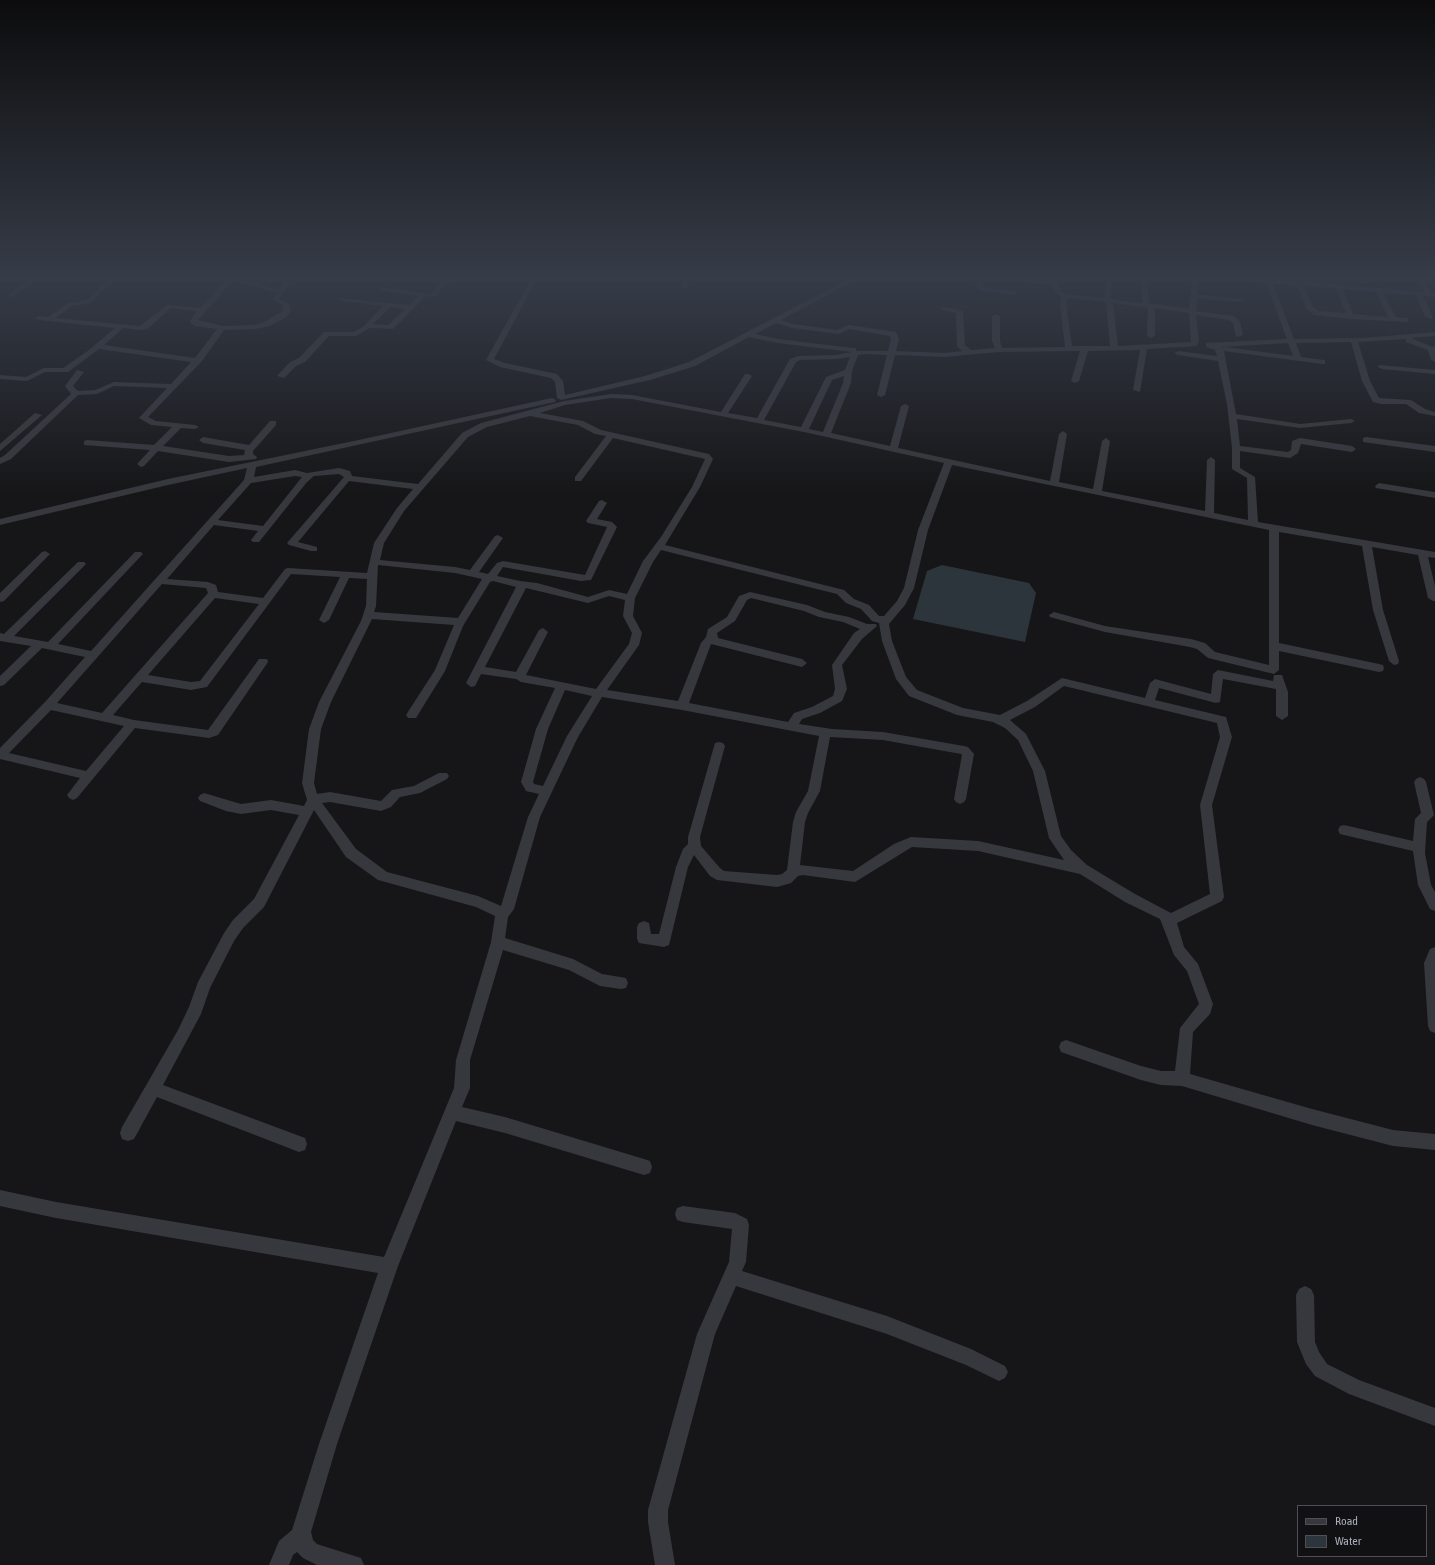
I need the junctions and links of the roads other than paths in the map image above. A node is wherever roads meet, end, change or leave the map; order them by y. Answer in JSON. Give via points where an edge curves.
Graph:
{"nodes":[{"id":1,"x":93,"y":350,"type":"edge"},
{"id":2,"x":120,"y":350,"type":"edge"},
{"id":3,"x":206,"y":350,"type":"edge"},
{"id":4,"x":312,"y":350,"type":"edge"},
{"id":5,"x":494,"y":350,"type":"edge"},
{"id":6,"x":719,"y":350,"type":"edge"},
{"id":7,"x":849,"y":350,"type":"edge"},
{"id":8,"x":893,"y":350,"type":"edge"},
{"id":9,"x":966,"y":350,"type":"edge"},
{"id":10,"x":999,"y":350,"type":"edge"},
{"id":11,"x":1084,"y":350,"type":"edge"},
{"id":12,"x":1143,"y":350,"type":"edge"},
{"id":13,"x":1219,"y":350,"type":"edge"},
{"id":14,"x":1233,"y":350,"type":"edge"},
{"id":15,"x":1295,"y":350,"type":"edge"},
{"id":16,"x":1357,"y":350,"type":"edge"},
{"id":17,"x":1433,"y":350,"type":"edge"},
{"id":18,"x":865,"y":352,"type":"junction"},
{"id":19,"x":968,"y":352,"type":"junction"},
{"id":20,"x":892,"y":353,"type":"junction"},
{"id":21,"x":1178,"y":353,"type":"dead end"},
{"id":22,"x":855,"y":354,"type":"junction"},
{"id":23,"x":1221,"y":359,"type":"junction"},
{"id":24,"x":1298,"y":359,"type":"junction"},
{"id":25,"x":1435,"y":360,"type":"edge"},
{"id":26,"x":198,"y":361,"type":"junction"},
{"id":27,"x":1322,"y":362,"type":"dead end"},
{"id":28,"x":1382,"y":367,"type":"dead end"},
{"id":29,"x":848,"y":371,"type":"junction"},
{"id":30,"x":58,"y":372,"type":"dead end"},
{"id":31,"x":1435,"y":372,"type":"edge"},
{"id":32,"x":281,"y":376,"type":"dead end"},
{"id":33,"x":748,"y":376,"type":"dead end"},
{"id":34,"x":0,"y":378,"type":"edge"},
{"id":35,"x":1075,"y":380,"type":"dead end"},
{"id":36,"x":173,"y":386,"type":"junction"},
{"id":37,"x":1137,"y":390,"type":"dead end"},
{"id":38,"x":71,"y":392,"type":"junction"},
{"id":39,"x":881,"y":395,"type":"dead end"},
{"id":40,"x":563,"y":400,"type":"junction"},
{"id":41,"x":905,"y":406,"type":"dead end"},
{"id":42,"x":531,"y":413,"type":"junction"},
{"id":43,"x":1435,"y":414,"type":"edge"},
{"id":44,"x":38,"y":415,"type":"dead end"},
{"id":45,"x":723,"y":415,"type":"junction"},
{"id":46,"x":1232,"y":416,"type":"junction"},
{"id":47,"x":1351,"y":421,"type":"dead end"},
{"id":48,"x":759,"y":422,"type":"junction"},
{"id":49,"x":273,"y":423,"type":"dead end"},
{"id":50,"x":178,"y":426,"type":"junction"},
{"id":51,"x":195,"y":427,"type":"dead end"},
{"id":52,"x":804,"y":430,"type":"junction"},
{"id":53,"x":1063,"y":434,"type":"dead end"},
{"id":54,"x":611,"y":435,"type":"junction"},
{"id":55,"x":826,"y":435,"type":"junction"},
{"id":56,"x":203,"y":440,"type":"dead end"},
{"id":57,"x":1366,"y":440,"type":"dead end"},
{"id":58,"x":1106,"y":441,"type":"dead end"},
{"id":59,"x":87,"y":443,"type":"dead end"},
{"id":60,"x":314,"y":444,"type":"dead end"},
{"id":61,"x":0,"y":448,"type":"edge"},
{"id":62,"x":156,"y":448,"type":"junction"},
{"id":63,"x":1236,"y":448,"type":"junction"},
{"id":64,"x":250,"y":449,"type":"junction"},
{"id":65,"x":893,"y":449,"type":"junction"},
{"id":66,"x":1352,"y":449,"type":"dead end"},
{"id":67,"x":1435,"y":449,"type":"edge"},
{"id":68,"x":1211,"y":460,"type":"dead end"},
{"id":69,"x":0,"y":461,"type":"edge"},
{"id":70,"x":949,"y":462,"type":"junction"},
{"id":71,"x":141,"y":464,"type":"dead end"},
{"id":72,"x":251,"y":464,"type":"junction"},
{"id":73,"x":308,"y":476,"type":"junction"},
{"id":74,"x":349,"y":478,"type":"junction"},
{"id":75,"x":578,"y":479,"type":"dead end"},
{"id":76,"x":248,"y":481,"type":"junction"},
{"id":77,"x":1054,"y":484,"type":"junction"},
{"id":78,"x":1379,"y":486,"type":"dead end"},
{"id":79,"x":419,"y":487,"type":"junction"},
{"id":80,"x":1097,"y":492,"type":"junction"},
{"id":81,"x":1435,"y":495,"type":"edge"},
{"id":82,"x":602,"y":503,"type":"dead end"},
{"id":83,"x":1209,"y":515,"type":"junction"},
{"id":84,"x":0,"y":522,"type":"edge"},
{"id":85,"x":211,"y":522,"type":"junction"},
{"id":86,"x":1253,"y":524,"type":"junction"},
{"id":87,"x":1274,"y":528,"type":"junction"},
{"id":88,"x":266,"y":529,"type":"junction"},
{"id":89,"x":498,"y":538,"type":"dead end"},
{"id":90,"x":256,"y":540,"type":"dead end"},
{"id":91,"x":1367,"y":545,"type":"junction"},
{"id":92,"x":659,"y":547,"type":"junction"},
{"id":93,"x":314,"y":549,"type":"dead end"},
{"id":94,"x":1422,"y":552,"type":"junction"},
{"id":95,"x":45,"y":554,"type":"dead end"},
{"id":96,"x":138,"y":554,"type":"dead end"},
{"id":97,"x":1435,"y":555,"type":"edge"},
{"id":98,"x":81,"y":564,"type":"dead end"},
{"id":99,"x":373,"y":569,"type":"junction"},
{"id":100,"x":473,"y":573,"type":"junction"},
{"id":101,"x":345,"y":576,"type":"junction"},
{"id":102,"x":489,"y":578,"type":"junction"},
{"id":103,"x":158,"y":581,"type":"junction"},
{"id":104,"x":522,"y":584,"type":"junction"},
{"id":105,"x":212,"y":595,"type":"junction"},
{"id":106,"x":630,"y":598,"type":"junction"},
{"id":107,"x":1433,"y":598,"type":"dead end"},
{"id":108,"x":0,"y":599,"type":"edge"},
{"id":109,"x":266,"y":602,"type":"junction"},
{"id":110,"x":368,"y":615,"type":"junction"},
{"id":111,"x":1054,"y":615,"type":"dead end"},
{"id":112,"x":324,"y":620,"type":"dead end"},
{"id":113,"x":884,"y":620,"type":"junction"},
{"id":114,"x":461,"y":622,"type":"junction"},
{"id":115,"x":867,"y":628,"type":"junction"},
{"id":116,"x":543,"y":632,"type":"dead end"},
{"id":117,"x":3,"y":638,"type":"edge"},
{"id":118,"x":714,"y":640,"type":"junction"},
{"id":119,"x":44,"y":645,"type":"junction"},
{"id":120,"x":1275,"y":646,"type":"junction"},
{"id":121,"x":93,"y":655,"type":"junction"},
{"id":122,"x":1394,"y":661,"type":"dead end"},
{"id":123,"x":263,"y":662,"type":"dead end"},
{"id":124,"x":802,"y":663,"type":"dead end"},
{"id":125,"x":1379,"y":668,"type":"dead end"},
{"id":126,"x":478,"y":670,"type":"junction"},
{"id":127,"x":1274,"y":670,"type":"junction"},
{"id":128,"x":520,"y":676,"type":"junction"},
{"id":129,"x":140,"y":678,"type":"junction"},
{"id":130,"x":0,"y":682,"type":"edge"},
{"id":131,"x":471,"y":683,"type":"dead end"},
{"id":132,"x":562,"y":685,"type":"junction"},
{"id":133,"x":1281,"y":686,"type":"junction"},
{"id":134,"x":599,"y":693,"type":"junction"},
{"id":135,"x":1149,"y":703,"type":"junction"},
{"id":136,"x":49,"y":705,"type":"junction"},
{"id":137,"x":682,"y":706,"type":"junction"},
{"id":138,"x":412,"y":715,"type":"dead end"},
{"id":139,"x":1282,"y":716,"type":"dead end"},
{"id":140,"x":105,"y":717,"type":"junction"},
{"id":141,"x":1002,"y":720,"type":"junction"},
{"id":142,"x":132,"y":724,"type":"junction"},
{"id":143,"x":791,"y":727,"type":"junction"},
{"id":144,"x":825,"y":732,"type":"junction"},
{"id":145,"x":719,"y":746,"type":"dead end"},
{"id":146,"x":0,"y":755,"type":"edge"},
{"id":147,"x":89,"y":776,"type":"junction"},
{"id":148,"x":443,"y":776,"type":"dead end"},
{"id":149,"x":1420,"y":782,"type":"dead end"},
{"id":150,"x":546,"y":791,"type":"junction"},
{"id":151,"x":74,"y":795,"type":"dead end"},
{"id":152,"x":204,"y":798,"type":"dead end"},
{"id":153,"x":960,"y":799,"type":"dead end"},
{"id":154,"x":309,"y":806,"type":"junction"},
{"id":155,"x":1344,"y":830,"type":"dead end"},
{"id":156,"x":695,"y":846,"type":"junction"},
{"id":157,"x":1419,"y":847,"type":"junction"},
{"id":158,"x":1082,"y":869,"type":"junction"},
{"id":159,"x":793,"y":872,"type":"junction"},
{"id":160,"x":1435,"y":905,"type":"edge"},
{"id":161,"x":502,"y":915,"type":"junction"},
{"id":162,"x":1169,"y":920,"type":"junction"},
{"id":163,"x":644,"y":927,"type":"dead end"},
{"id":164,"x":498,"y":942,"type":"junction"},
{"id":165,"x":1435,"y":953,"type":"edge"},
{"id":166,"x":620,"y":983,"type":"dead end"},
{"id":167,"x":1435,"y":1026,"type":"edge"},
{"id":168,"x":1066,"y":1048,"type":"dead end"},
{"id":169,"x":1182,"y":1079,"type":"junction"},
{"id":170,"x":153,"y":1088,"type":"junction"},
{"id":171,"x":452,"y":1112,"type":"junction"},
{"id":172,"x":128,"y":1133,"type":"dead end"},
{"id":173,"x":1435,"y":1142,"type":"edge"},
{"id":174,"x":299,"y":1144,"type":"dead end"},
{"id":175,"x":644,"y":1167,"type":"dead end"},
{"id":176,"x":0,"y":1198,"type":"edge"},
{"id":177,"x":683,"y":1214,"type":"dead end"},
{"id":178,"x":389,"y":1266,"type":"junction"},
{"id":179,"x":732,"y":1276,"type":"junction"},
{"id":180,"x":1305,"y":1294,"type":"dead end"},
{"id":181,"x":999,"y":1372,"type":"dead end"},
{"id":182,"x":1435,"y":1417,"type":"edge"},
{"id":183,"x":301,"y":1535,"type":"junction"},
{"id":184,"x":279,"y":1565,"type":"edge"},
{"id":185,"x":354,"y":1565,"type":"edge"},
{"id":186,"x":665,"y":1565,"type":"edge"}],
"edges":[{"from":1,"to":34,"type":"street","via":[[62,371],[44,370],[27,379]]},
{"from":2,"to":26,"type":"street"},
{"from":3,"to":26,"type":"street"},
{"from":4,"to":32,"type":"street"},
{"from":5,"to":40,"type":"street","via":[[490,360],[503,366],[554,376],[559,381]]},
{"from":6,"to":40,"type":"street","via":[[677,370]]},
{"from":7,"to":18,"type":"street"},
{"from":8,"to":20,"type":"street"},
{"from":9,"to":19,"type":"street"},
{"from":10,"to":19,"type":"street"},
{"from":11,"to":35,"type":"street"},
{"from":12,"to":37,"type":"street"},
{"from":13,"to":23,"type":"street"},
{"from":14,"to":24,"type":"street"},
{"from":15,"to":24,"type":"street"},
{"from":16,"to":43,"type":"street","via":[[1366,381],[1376,400],[1408,402],[1422,411]]},
{"from":17,"to":25,"type":"street"},
{"from":18,"to":20,"type":"street"},
{"from":18,"to":22,"type":"street"},
{"from":19,"to":20,"type":"street","via":[[931,355]]},
{"from":20,"to":39,"type":"street"},
{"from":21,"to":23,"type":"street"},
{"from":22,"to":29,"type":"street"},
{"from":22,"to":48,"type":"street","via":[[795,360]]},
{"from":23,"to":46,"type":"street","via":[[1228,384]]},
{"from":24,"to":27,"type":"street"},
{"from":26,"to":36,"type":"street"},
{"from":28,"to":31,"type":"street"},
{"from":29,"to":52,"type":"street","via":[[829,379]]},
{"from":29,"to":55,"type":"street","via":[[847,383]]},
{"from":30,"to":38,"type":"street","via":[[79,374],[70,383]]},
{"from":33,"to":45,"type":"street"},
{"from":36,"to":38,"type":"street","via":[[114,384],[97,392]]},
{"from":36,"to":50,"type":"street","via":[[143,418],[154,423]]},
{"from":38,"to":69,"type":"street","via":[[8,457]]},
{"from":40,"to":42,"type":"street"},
{"from":40,"to":45,"type":"street","via":[[625,396]]},
{"from":40,"to":72,"type":"street"},
{"from":41,"to":65,"type":"street"},
{"from":42,"to":54,"type":"street","via":[[580,423],[592,430]]},
{"from":42,"to":79,"type":"street","via":[[470,431]]},
{"from":44,"to":61,"type":"street"},
{"from":45,"to":48,"type":"street"},
{"from":46,"to":47,"type":"street","via":[[1300,426]]},
{"from":46,"to":63,"type":"street"},
{"from":48,"to":52,"type":"street"},
{"from":49,"to":64,"type":"street"},
{"from":50,"to":51,"type":"street"},
{"from":50,"to":62,"type":"street"},
{"from":52,"to":55,"type":"street"},
{"from":53,"to":77,"type":"street"},
{"from":54,"to":75,"type":"street"},
{"from":54,"to":92,"type":"street","via":[[709,458],[696,487]]},
{"from":55,"to":65,"type":"street"},
{"from":56,"to":64,"type":"street"},
{"from":57,"to":67,"type":"street"},
{"from":58,"to":80,"type":"street"},
{"from":59,"to":62,"type":"street"},
{"from":60,"to":72,"type":"street"},
{"from":62,"to":71,"type":"street"},
{"from":62,"to":72,"type":"street"},
{"from":63,"to":66,"type":"street","via":[[1290,455],[1295,451],[1295,443],[1300,441]]},
{"from":63,"to":86,"type":"street","via":[[1236,469],[1251,477]]},
{"from":64,"to":72,"type":"street"},
{"from":65,"to":70,"type":"street"},
{"from":68,"to":83,"type":"street"},
{"from":70,"to":77,"type":"street"},
{"from":70,"to":113,"type":"street","via":[[923,530],[909,588],[898,606]]},
{"from":72,"to":76,"type":"street"},
{"from":72,"to":84,"type":"street","via":[[60,512],[50,510]]},
{"from":73,"to":74,"type":"street","via":[[317,472],[339,471],[347,473]]},
{"from":73,"to":76,"type":"street","via":[[295,473]]},
{"from":73,"to":88,"type":"street"},
{"from":74,"to":79,"type":"street"},
{"from":74,"to":93,"type":"street","via":[[292,543]]},
{"from":76,"to":85,"type":"street"},
{"from":77,"to":80,"type":"street"},
{"from":78,"to":81,"type":"street"},
{"from":79,"to":99,"type":"street","via":[[386,530],[377,547]]},
{"from":80,"to":83,"type":"street"},
{"from":82,"to":102,"type":"street","via":[[591,521],[610,524],[612,527],[588,578],[505,564],[500,565]]},
{"from":83,"to":86,"type":"street"},
{"from":85,"to":88,"type":"street"},
{"from":85,"to":103,"type":"street"},
{"from":86,"to":87,"type":"street"},
{"from":87,"to":91,"type":"street"},
{"from":87,"to":120,"type":"street"},
{"from":88,"to":90,"type":"street"},
{"from":89,"to":100,"type":"street"},
{"from":91,"to":94,"type":"street"},
{"from":91,"to":122,"type":"street","via":[[1378,610]]},
{"from":92,"to":106,"type":"street","via":[[646,565]]},
{"from":92,"to":113,"type":"street","via":[[840,592],[865,607],[875,618]]},
{"from":94,"to":97,"type":"street"},
{"from":94,"to":107,"type":"street"},
{"from":95,"to":108,"type":"street"},
{"from":96,"to":119,"type":"street"},
{"from":98,"to":117,"type":"street"},
{"from":99,"to":100,"type":"street"},
{"from":99,"to":101,"type":"street"},
{"from":99,"to":110,"type":"street","via":[[373,596]]},
{"from":100,"to":102,"type":"street"},
{"from":101,"to":109,"type":"street","via":[[288,572]]},
{"from":101,"to":112,"type":"street"},
{"from":102,"to":104,"type":"street"},
{"from":102,"to":114,"type":"street"},
{"from":103,"to":105,"type":"street","via":[[212,586]]},
{"from":103,"to":121,"type":"street"},
{"from":104,"to":106,"type":"street","via":[[588,600],[609,593]]},
{"from":104,"to":126,"type":"street"},
{"from":105,"to":109,"type":"street"},
{"from":105,"to":129,"type":"street"},
{"from":106,"to":134,"type":"street","via":[[628,616],[637,633],[634,645]]},
{"from":109,"to":129,"type":"street","via":[[203,684],[191,686]]},
{"from":110,"to":114,"type":"street"},
{"from":110,"to":154,"type":"street","via":[[325,702],[315,729],[308,783]]},
{"from":111,"to":127,"type":"street","via":[[1105,629],[1185,641],[1201,646],[1212,655]]},
{"from":113,"to":115,"type":"street"},
{"from":113,"to":141,"type":"street","via":[[887,641],[901,679],[910,690],[961,712],[992,716]]},
{"from":114,"to":138,"type":"street","via":[[440,671]]},
{"from":115,"to":118,"type":"street","via":[[806,608],[750,596],[743,598],[731,619],[712,631],[711,636]]},
{"from":115,"to":143,"type":"street","via":[[837,665],[841,689],[838,698],[798,716]]},
{"from":116,"to":128,"type":"street"},
{"from":117,"to":119,"type":"street"},
{"from":118,"to":124,"type":"street"},
{"from":118,"to":137,"type":"street","via":[[706,643]]},
{"from":119,"to":121,"type":"street"},
{"from":119,"to":130,"type":"street"},
{"from":120,"to":125,"type":"street"},
{"from":120,"to":127,"type":"street"},
{"from":121,"to":136,"type":"street"},
{"from":123,"to":142,"type":"street","via":[[212,733]]},
{"from":126,"to":128,"type":"street"},
{"from":126,"to":131,"type":"street"},
{"from":127,"to":133,"type":"street"},
{"from":128,"to":132,"type":"street"},
{"from":129,"to":140,"type":"street"},
{"from":132,"to":134,"type":"street"},
{"from":132,"to":150,"type":"street","via":[[542,730],[527,782],[530,788]]},
{"from":133,"to":135,"type":"street","via":[[1218,674],[1216,699],[1155,682]]},
{"from":133,"to":139,"type":"street"},
{"from":134,"to":137,"type":"street"},
{"from":134,"to":150,"type":"street","via":[[573,736]]},
{"from":135,"to":141,"type":"street","via":[[1062,682]]},
{"from":135,"to":162,"type":"street","via":[[1222,720],[1226,737],[1206,805],[1217,897]]},
{"from":136,"to":140,"type":"street"},
{"from":136,"to":146,"type":"street"},
{"from":137,"to":143,"type":"street"},
{"from":140,"to":142,"type":"street"},
{"from":141,"to":158,"type":"street","via":[[1016,731],[1026,744],[1043,780],[1055,838],[1066,854]]},
{"from":142,"to":147,"type":"street"},
{"from":143,"to":144,"type":"street"},
{"from":144,"to":153,"type":"street","via":[[883,736],[966,751],[968,754]]},
{"from":144,"to":159,"type":"street","via":[[814,791],[798,822]]},
{"from":145,"to":156,"type":"street","via":[[695,831]]},
{"from":146,"to":147,"type":"street"},
{"from":147,"to":151,"type":"street"},
{"from":148,"to":154,"type":"street","via":[[416,790],[396,793],[387,804],[381,806],[330,796]]},
{"from":149,"to":157,"type":"street","via":[[1428,815],[1421,820]]},
{"from":150,"to":161,"type":"street","via":[[534,817],[507,910]]},
{"from":152,"to":154,"type":"street","via":[[241,809],[267,805]]},
{"from":154,"to":161,"type":"street","via":[[351,853],[372,870],[407,884],[478,902],[499,911]]},
{"from":154,"to":170,"type":"street","via":[[259,903],[238,924],[230,937],[203,987],[183,1035]]},
{"from":155,"to":157,"type":"street"},
{"from":156,"to":159,"type":"street","via":[[715,872],[722,876],[777,881],[786,879]]},
{"from":156,"to":163,"type":"street","via":[[688,853],[682,867],[670,906],[664,941],[644,939]]},
{"from":157,"to":160,"type":"street","via":[[1425,885]]},
{"from":158,"to":159,"type":"street","via":[[978,846],[911,842],[855,877],[803,870]]},
{"from":158,"to":162,"type":"street"},
{"from":161,"to":164,"type":"street"},
{"from":162,"to":169,"type":"street","via":[[1175,941],[1193,968],[1206,1004],[1205,1009],[1187,1028],[1184,1036]]},
{"from":164,"to":166,"type":"street","via":[[573,965],[600,980]]},
{"from":164,"to":171,"type":"street","via":[[464,1060],[462,1088]]},
{"from":165,"to":167,"type":"street","via":[[1431,963]]},
{"from":168,"to":169,"type":"street","via":[[1141,1073],[1161,1078]]},
{"from":169,"to":173,"type":"street","via":[[1393,1138]]},
{"from":170,"to":172,"type":"street"},
{"from":170,"to":174,"type":"street"},
{"from":171,"to":175,"type":"street","via":[[505,1125]]},
{"from":171,"to":178,"type":"street"},
{"from":176,"to":178,"type":"street","via":[[86,1216]]},
{"from":177,"to":179,"type":"street","via":[[740,1223],[737,1262]]},
{"from":178,"to":183,"type":"street","via":[[328,1444]]},
{"from":179,"to":181,"type":"street","via":[[887,1325],[971,1358]]},
{"from":179,"to":186,"type":"street","via":[[706,1334],[658,1510]]},
{"from":180,"to":182,"type":"street","via":[[1306,1342],[1312,1358],[1321,1370],[1355,1388]]},
{"from":183,"to":184,"type":"street","via":[[286,1548]]},
{"from":183,"to":185,"type":"street","via":[[306,1548],[310,1551]]}]}
